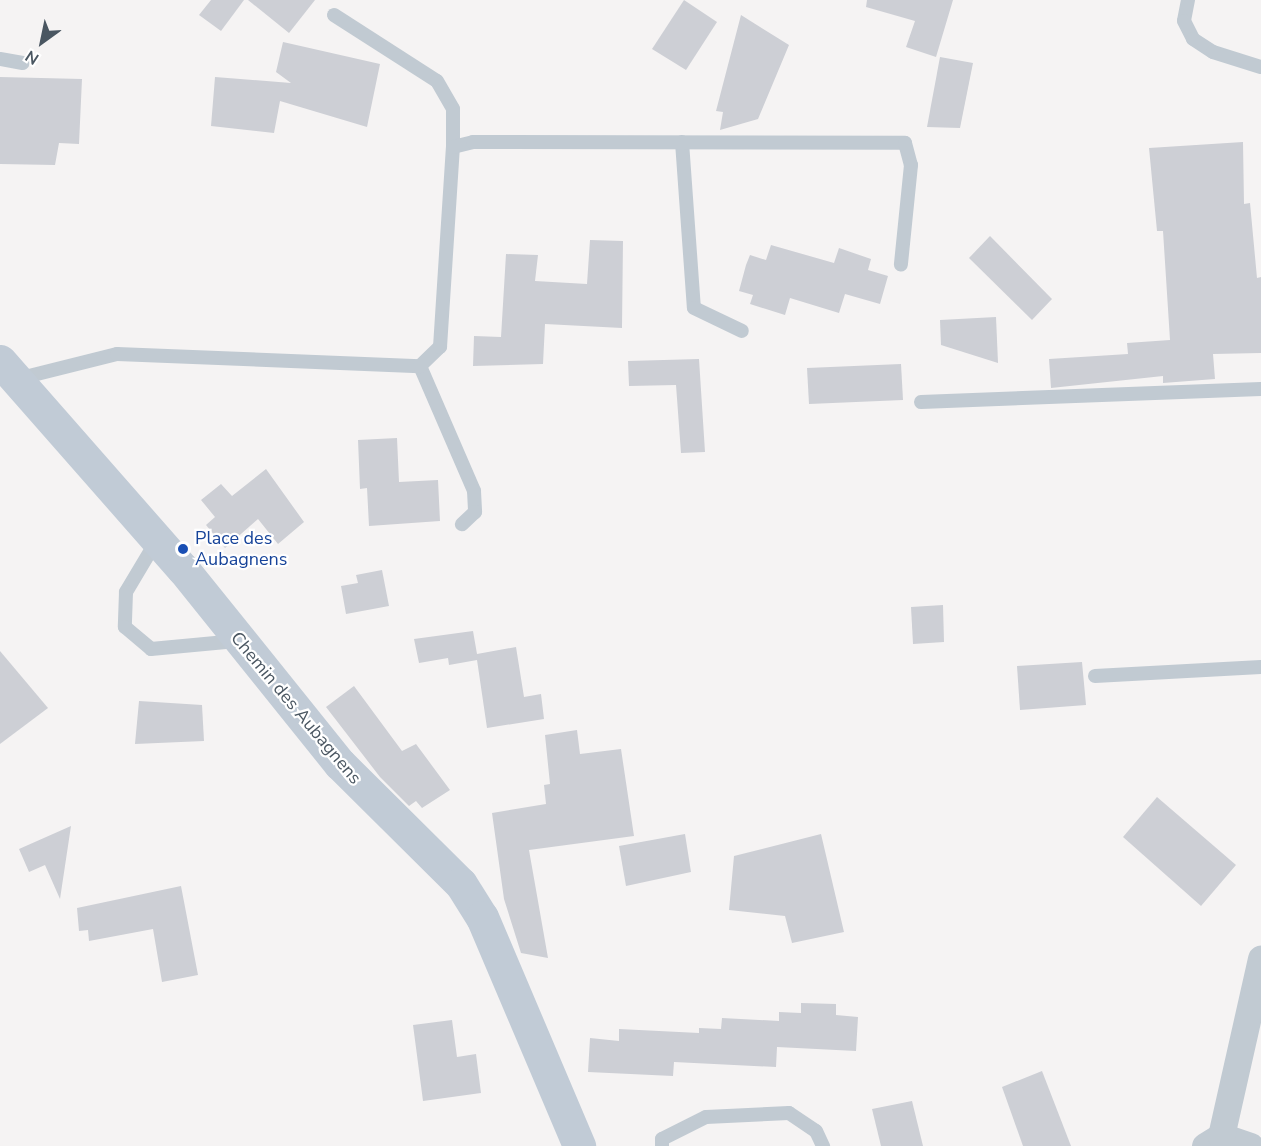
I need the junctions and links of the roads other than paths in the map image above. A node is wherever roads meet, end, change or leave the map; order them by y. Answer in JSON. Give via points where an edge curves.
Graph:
{"nodes":[{"id":1,"x":1188,"y":0,"type":"edge"},
{"id":2,"x":334,"y":15,"type":"dead end"},
{"id":3,"x":0,"y":59,"type":"edge"},
{"id":4,"x":23,"y":63,"type":"dead end"},
{"id":5,"x":1261,"y":67,"type":"edge"},
{"id":6,"x":682,"y":142,"type":"junction"},
{"id":7,"x":453,"y":147,"type":"junction"},
{"id":8,"x":901,"y":264,"type":"dead end"},
{"id":9,"x":742,"y":331,"type":"dead end"},
{"id":10,"x":420,"y":366,"type":"junction"},
{"id":11,"x":8,"y":370,"type":"edge"},
{"id":12,"x":1261,"y":389,"type":"edge"},
{"id":13,"x":921,"y":402,"type":"dead end"},
{"id":14,"x":462,"y":525,"type":"dead end"},
{"id":15,"x":157,"y":540,"type":"junction"},
{"id":16,"x":238,"y":641,"type":"junction"},
{"id":17,"x":1261,"y":667,"type":"edge"},
{"id":18,"x":1095,"y":676,"type":"dead end"},
{"id":19,"x":1261,"y":958,"type":"edge"},
{"id":20,"x":572,"y":1141,"type":"edge"},
{"id":21,"x":1213,"y":1141,"type":"edge"},
{"id":22,"x":662,"y":1146,"type":"edge"},
{"id":23,"x":823,"y":1146,"type":"edge"},
{"id":24,"x":1250,"y":1146,"type":"edge"}],
"edges":[{"from":1,"to":5,"type":"lane","via":[[1184,21],[1193,39],[1213,52]]},
{"from":2,"to":7,"type":"lane","via":[[437,81],[453,109]]},
{"from":3,"to":4,"type":"lane"},
{"from":6,"to":7,"type":"lane","via":[[473,142]]},
{"from":6,"to":8,"type":"lane","via":[[905,143],[911,165]]},
{"from":6,"to":9,"type":"lane","via":[[694,308]]},
{"from":7,"to":10,"type":"lane","via":[[440,347]]},
{"from":10,"to":11,"type":"lane","via":[[117,354]]},
{"from":10,"to":14,"type":"lane","via":[[474,491],[475,512]]},
{"from":11,"to":15,"type":"street","name":"Chemin des Aubagnens"},
{"from":12,"to":13,"type":"lane"},
{"from":15,"to":16,"type":"street","name":"Chemin des Aubagnens"},
{"from":15,"to":16,"type":"lane","via":[[126,592],[125,627],[151,649]]},
{"from":16,"to":20,"type":"street","name":"Chemin des Aubagnens","via":[[340,765],[461,884],[503,965]]},
{"from":17,"to":18,"type":"lane"},
{"from":19,"to":21,"type":"street"},
{"from":21,"to":24,"type":"street"},
{"from":22,"to":23,"type":"lane","via":[[662,1139],[706,1117],[789,1113],[816,1131]]}]}
